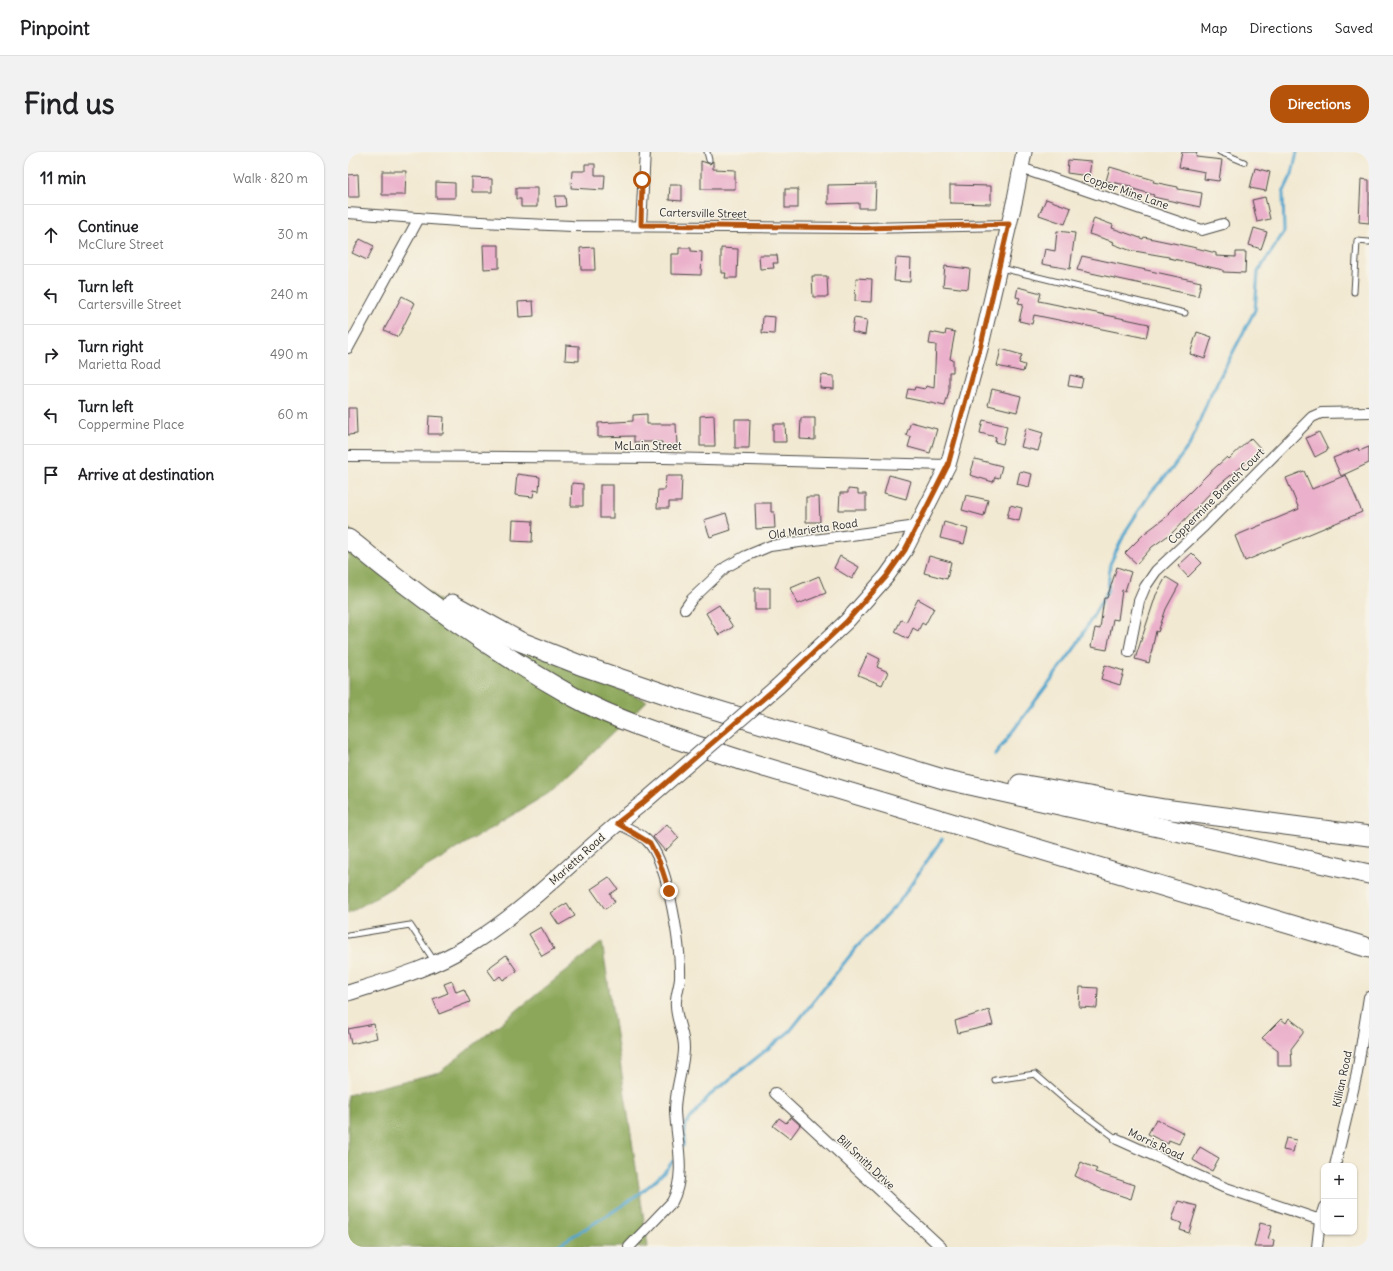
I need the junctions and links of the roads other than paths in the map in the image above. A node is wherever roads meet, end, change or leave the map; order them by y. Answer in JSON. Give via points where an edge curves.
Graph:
{"nodes":[{"id":1,"x":645,"y":152,"type":"edge"},
{"id":2,"x":707,"y":152,"type":"edge"},
{"id":3,"x":1024,"y":152,"type":"edge"},
{"id":4,"x":1220,"y":152,"type":"edge"},
{"id":5,"x":709,"y":160,"type":"dead end"},
{"id":6,"x":1244,"y":162,"type":"dead end"},
{"id":7,"x":1021,"y":168,"type":"junction"},
{"id":8,"x":348,"y":213,"type":"edge"},
{"id":9,"x":419,"y":218,"type":"junction"},
{"id":10,"x":1009,"y":224,"type":"junction"},
{"id":11,"x":1223,"y":224,"type":"dead end"},
{"id":12,"x":641,"y":225,"type":"junction"},
{"id":13,"x":1369,"y":242,"type":"edge"},
{"id":14,"x":998,"y":267,"type":"junction"},
{"id":15,"x":1354,"y":292,"type":"dead end"},
{"id":16,"x":1185,"y":313,"type":"dead end"},
{"id":17,"x":348,"y":348,"type":"edge"},
{"id":18,"x":1369,"y":412,"type":"edge"},
{"id":19,"x":348,"y":456,"type":"edge"},
{"id":20,"x":948,"y":465,"type":"junction"},
{"id":21,"x":917,"y":526,"type":"junction"},
{"id":22,"x":348,"y":539,"type":"edge"},
{"id":23,"x":367,"y":553,"type":"junction"},
{"id":24,"x":685,"y":609,"type":"dead end"},
{"id":25,"x":1129,"y":652,"type":"dead end"},
{"id":26,"x":778,"y":728,"type":"junction"},
{"id":27,"x":617,"y":823,"type":"junction"},
{"id":28,"x":1369,"y":836,"type":"edge"},
{"id":29,"x":1369,"y":874,"type":"edge"},
{"id":30,"x":348,"y":935,"type":"edge"},
{"id":31,"x":1369,"y":948,"type":"edge"},
{"id":32,"x":435,"y":962,"type":"junction"},
{"id":33,"x":348,"y":993,"type":"edge"},
{"id":34,"x":1369,"y":997,"type":"edge"},
{"id":35,"x":995,"y":1080,"type":"dead end"},
{"id":36,"x":775,"y":1092,"type":"dead end"},
{"id":37,"x":1117,"y":1139,"type":"joint"},
{"id":38,"x":1335,"y":1163,"type":"edge"},
{"id":39,"x":1321,"y":1217,"type":"edge"},
{"id":40,"x":1320,"y":1220,"type":"junction"},
{"id":41,"x":629,"y":1247,"type":"edge"},
{"id":42,"x":941,"y":1247,"type":"edge"},
{"id":43,"x":1317,"y":1247,"type":"edge"}],
"edges":[{"from":1,"to":12,"type":"street"},
{"from":2,"to":5,"type":"lane"},
{"from":3,"to":7,"type":"street","name":"Marietta Road"},
{"from":4,"to":6,"type":"lane"},
{"from":7,"to":10,"type":"street","name":"Marietta Road"},
{"from":7,"to":11,"type":"street","name":"Copper Mine Lane","via":[[1202,230]]},
{"from":8,"to":9,"type":"street","name":"Cartersville Street"},
{"from":9,"to":12,"type":"street","name":"Cartersville Street","via":[[572,226]]},
{"from":9,"to":17,"type":"street"},
{"from":10,"to":12,"type":"street","name":"Cartersville Street","via":[[866,228]]},
{"from":10,"to":14,"type":"street","name":"Marietta Road"},
{"from":13,"to":15,"type":"lane","via":[[1357,242]]},
{"from":14,"to":16,"type":"lane"},
{"from":14,"to":20,"type":"street","name":"Marietta Road","via":[[981,345]]},
{"from":18,"to":25,"type":"street","name":"Coppermine Branch Court","via":[[1321,413],[1312,417],[1210,521],[1156,571],[1139,601]]},
{"from":19,"to":20,"type":"street","name":"McLain Street","via":[[672,458]]},
{"from":20,"to":21,"type":"street","name":"Marietta Road"},
{"from":21,"to":24,"type":"street","name":"Old Marietta Road","via":[[770,546],[726,567]]},
{"from":21,"to":27,"type":"street","name":"Marietta Road","bridge":true,"via":[[905,550],[872,594],[847,621],[778,686]]},
{"from":22,"to":23,"type":"highway"},
{"from":23,"to":26,"type":"highway","via":[[473,616],[538,649],[624,680]]},
{"from":23,"to":31,"type":"highway","via":[[390,573],[476,635],[528,669],[575,697],[652,730]]},
{"from":26,"to":28,"type":"highway","via":[[1042,788],[1164,809]]},
{"from":26,"to":29,"type":"highway","via":[[970,785]]},
{"from":27,"to":32,"type":"street","name":"Marietta Road","via":[[496,928],[470,945]]},
{"from":27,"to":41,"type":"street","via":[[650,843],[667,882],[679,961],[676,1013],[682,1030],[684,1050],[675,1108],[680,1160],[676,1194],[672,1202]]},
{"from":30,"to":32,"type":"lane","via":[[410,925]]},
{"from":32,"to":33,"type":"street","name":"Marietta Road","via":[[414,972]]},
{"from":34,"to":38,"type":"street","name":"Killian Road","via":[[1358,1073]]},
{"from":35,"to":37,"type":"lane","name":"Morris Road","via":[[1034,1074]]},
{"from":36,"to":42,"type":"street","name":"Bill Smith Drive"},
{"from":37,"to":40,"type":"street","name":"Morris Road","via":[[1223,1187]]},
{"from":39,"to":40,"type":"street"},
{"from":40,"to":43,"type":"street"}]}
